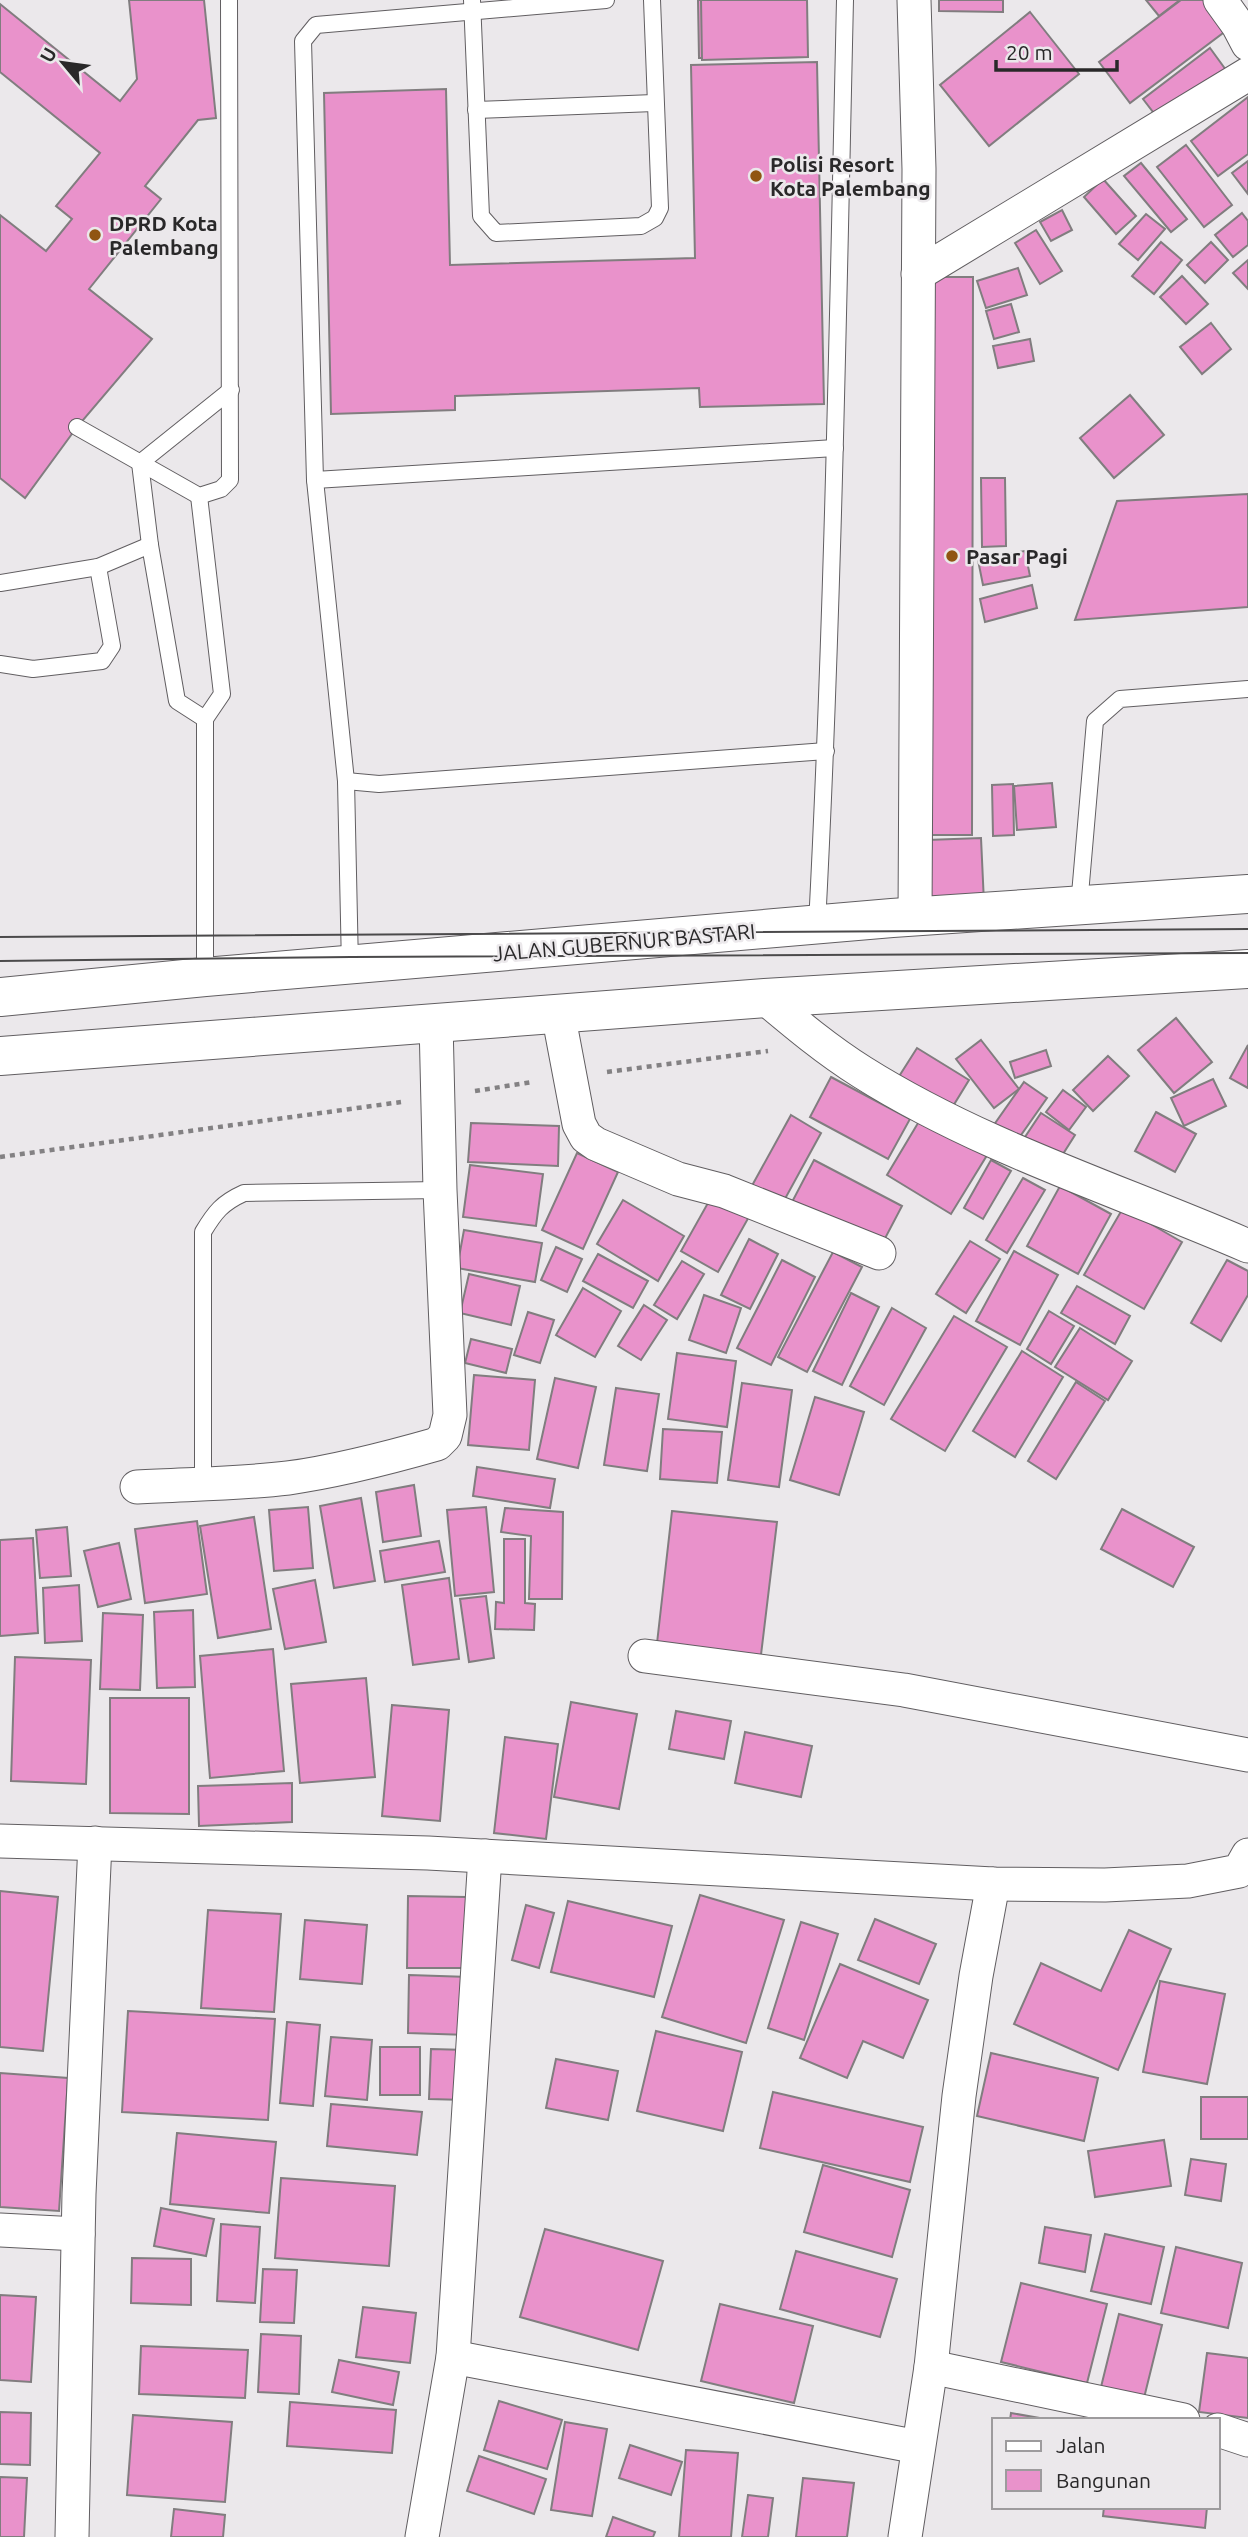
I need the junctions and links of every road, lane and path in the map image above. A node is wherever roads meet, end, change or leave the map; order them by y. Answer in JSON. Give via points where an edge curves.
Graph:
{"nodes":[{"id":1,"x":229,"y":0,"type":"edge"},
{"id":2,"x":606,"y":0,"type":"edge"},
{"id":3,"x":652,"y":0,"type":"edge"},
{"id":4,"x":845,"y":0,"type":"edge"},
{"id":5,"x":914,"y":0,"type":"edge"},
{"id":6,"x":472,"y":5,"type":"edge"},
{"id":7,"x":1248,"y":74,"type":"edge"},
{"id":8,"x":654,"y":103,"type":"junction"},
{"id":9,"x":476,"y":110,"type":"junction"},
{"id":10,"x":918,"y":274,"type":"junction"},
{"id":11,"x":231,"y":390,"type":"junction"},
{"id":12,"x":77,"y":427,"type":"dead end"},
{"id":13,"x":835,"y":448,"type":"junction"},
{"id":14,"x":140,"y":463,"type":"junction"},
{"id":15,"x":315,"y":480,"type":"junction"},
{"id":16,"x":199,"y":496,"type":"junction"},
{"id":17,"x":150,"y":545,"type":"junction"},
{"id":18,"x":98,"y":567,"type":"junction"},
{"id":19,"x":0,"y":583,"type":"edge"},
{"id":20,"x":0,"y":664,"type":"edge"},
{"id":21,"x":1248,"y":689,"type":"edge"},
{"id":22,"x":205,"y":719,"type":"junction"},
{"id":23,"x":826,"y":751,"type":"junction"},
{"id":24,"x":346,"y":781,"type":"junction"},
{"id":25,"x":1248,"y":894,"type":"edge"},
{"id":26,"x":1079,"y":906,"type":"junction"},
{"id":27,"x":915,"y":917,"type":"junction"},
{"id":28,"x":817,"y":925,"type":"junction"},
{"id":29,"x":350,"y":966,"type":"junction"},
{"id":30,"x":1248,"y":970,"type":"edge"},
{"id":31,"x":205,"y":976,"type":"junction"},
{"id":32,"x":0,"y":997,"type":"edge"},
{"id":33,"x":765,"y":998,"type":"junction"},
{"id":34,"x":558,"y":1013,"type":"junction"},
{"id":35,"x":436,"y":1022,"type":"junction"},
{"id":36,"x":0,"y":1056,"type":"edge"},
{"id":37,"x":440,"y":1190,"type":"junction"},
{"id":38,"x":1248,"y":1246,"type":"edge"},
{"id":39,"x":880,"y":1253,"type":"dead end"},
{"id":40,"x":203,"y":1483,"type":"junction"},
{"id":41,"x":137,"y":1487,"type":"dead end"},
{"id":42,"x":645,"y":1656,"type":"dead end"},
{"id":43,"x":1248,"y":1755,"type":"edge"},
{"id":44,"x":0,"y":1841,"type":"edge"},
{"id":45,"x":95,"y":1843,"type":"junction"},
{"id":46,"x":485,"y":1856,"type":"junction"},
{"id":47,"x":1245,"y":1867,"type":"edge"},
{"id":48,"x":993,"y":1885,"type":"junction"},
{"id":49,"x":0,"y":2230,"type":"edge"},
{"id":50,"x":78,"y":2234,"type":"junction"},
{"id":51,"x":453,"y":2357,"type":"junction"},
{"id":52,"x":932,"y":2367,"type":"junction"},
{"id":53,"x":1174,"y":2418,"type":"edge"},
{"id":54,"x":1220,"y":2431,"type":"edge"},
{"id":55,"x":1248,"y":2440,"type":"edge"},
{"id":56,"x":918,"y":2447,"type":"junction"},
{"id":57,"x":72,"y":2537,"type":"edge"},
{"id":58,"x":422,"y":2537,"type":"edge"},
{"id":59,"x":905,"y":2537,"type":"edge"}],
"edges":[{"from":1,"to":11,"type":"lane"},
{"from":2,"to":6,"type":"lane"},
{"from":3,"to":8,"type":"lane"},
{"from":4,"to":13,"type":"lane"},
{"from":5,"to":10,"type":"street"},
{"from":6,"to":9,"type":"lane"},
{"from":6,"to":15,"type":"lane","via":[[316,25],[303,41]]},
{"from":7,"to":10,"type":"street"},
{"from":8,"to":9,"type":"lane"},
{"from":8,"to":9,"type":"lane","via":[[660,208],[655,218],[641,226],[496,233],[481,216]]},
{"from":10,"to":27,"type":"street"},
{"from":11,"to":14,"type":"lane"},
{"from":11,"to":16,"type":"lane","via":[[230,480],[221,489]]},
{"from":12,"to":14,"type":"lane"},
{"from":13,"to":15,"type":"lane"},
{"from":13,"to":23,"type":"lane"},
{"from":14,"to":16,"type":"lane"},
{"from":14,"to":17,"type":"lane"},
{"from":15,"to":24,"type":"lane"},
{"from":16,"to":22,"type":"lane","via":[[222,694]]},
{"from":17,"to":18,"type":"lane"},
{"from":17,"to":22,"type":"lane","via":[[177,701]]},
{"from":18,"to":19,"type":"lane"},
{"from":18,"to":20,"type":"lane","via":[[112,646],[102,661],[33,669]]},
{"from":21,"to":26,"type":"lane","via":[[1120,699],[1096,721]]},
{"from":22,"to":31,"type":"lane"},
{"from":23,"to":24,"type":"lane","via":[[379,783]]},
{"from":23,"to":28,"type":"lane"},
{"from":24,"to":29,"type":"lane"},
{"from":25,"to":26,"type":"highway","name":"JALAN GUBERNUR BASTARI"},
{"from":26,"to":27,"type":"highway","name":"JALAN GUBERNUR BASTARI"},
{"from":27,"to":28,"type":"highway","name":"JALAN GUBERNUR BASTARI"},
{"from":28,"to":29,"type":"highway","name":"JALAN GUBERNUR BASTARI"},
{"from":29,"to":31,"type":"highway","name":"JALAN GUBERNUR BASTARI"},
{"from":30,"to":33,"type":"highway"},
{"from":31,"to":32,"type":"highway","name":"JALAN GUBERNUR BASTARI"},
{"from":33,"to":34,"type":"highway"},
{"from":33,"to":38,"type":"street","via":[[862,1072],[941,1115]]},
{"from":34,"to":35,"type":"highway"},
{"from":34,"to":39,"type":"street","via":[[579,1124],[586,1137],[678,1179],[724,1191]]},
{"from":35,"to":36,"type":"highway"},
{"from":35,"to":37,"type":"street"},
{"from":37,"to":40,"type":"street","via":[[450,1415],[445,1436],[437,1444],[368,1464],[286,1478]]},
{"from":37,"to":40,"type":"lane","via":[[244,1193],[215,1211],[203,1232]]},
{"from":40,"to":41,"type":"street"},
{"from":42,"to":43,"type":"street","via":[[904,1690]]},
{"from":44,"to":45,"type":"street"},
{"from":45,"to":46,"type":"street"},
{"from":45,"to":50,"type":"street"},
{"from":46,"to":48,"type":"street"},
{"from":46,"to":51,"type":"street"},
{"from":47,"to":48,"type":"street","via":[[1188,1881]]},
{"from":48,"to":52,"type":"street","via":[[960,2096]]},
{"from":49,"to":50,"type":"street"},
{"from":50,"to":57,"type":"street"},
{"from":51,"to":56,"type":"street"},
{"from":51,"to":58,"type":"street"},
{"from":52,"to":53,"type":"street"},
{"from":52,"to":56,"type":"street"},
{"from":54,"to":55,"type":"street"},
{"from":56,"to":59,"type":"street"}]}
